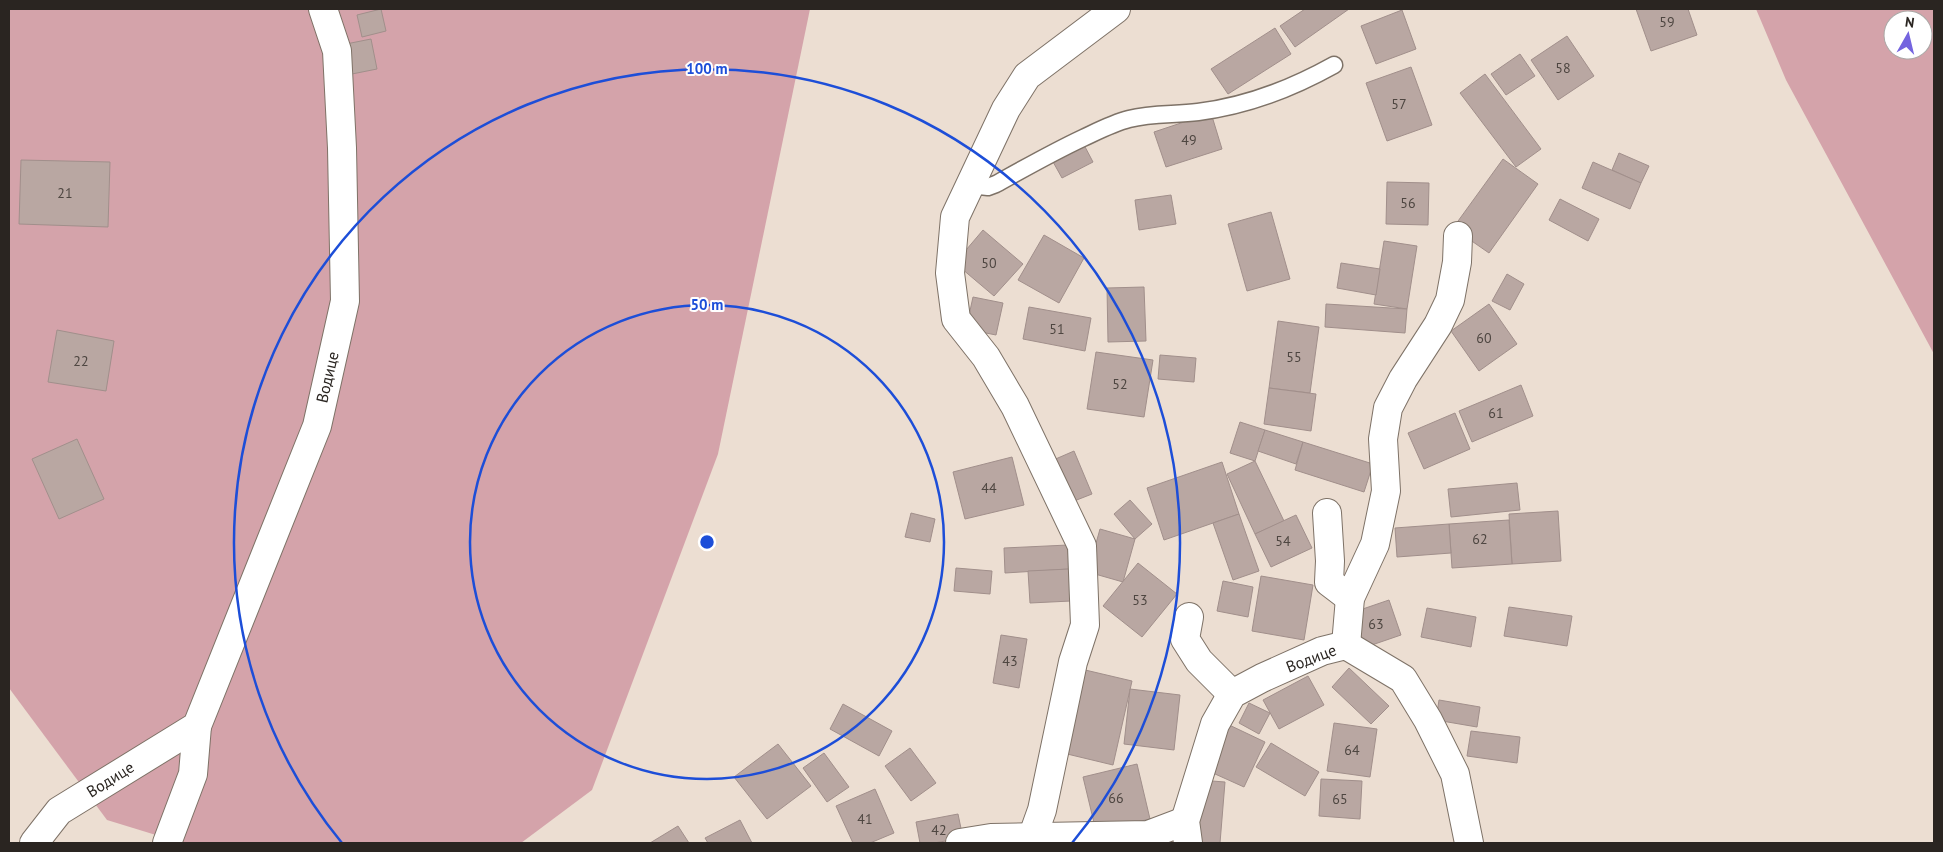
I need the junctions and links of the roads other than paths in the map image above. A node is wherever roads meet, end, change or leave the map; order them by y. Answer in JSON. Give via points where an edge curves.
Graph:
{"nodes":[{"id":1,"x":323,"y":9,"type":"edge"},
{"id":2,"x":1116,"y":9,"type":"edge"},
{"id":3,"x":1334,"y":65,"type":"dead end"},
{"id":4,"x":970,"y":185,"type":"junction"},
{"id":5,"x":1458,"y":236,"type":"dead end"},
{"id":6,"x":1327,"y":513,"type":"dead end"},
{"id":7,"x":1350,"y":598,"type":"junction"},
{"id":8,"x":1189,"y":618,"type":"dead end"},
{"id":9,"x":1346,"y":645,"type":"junction"},
{"id":10,"x":1232,"y":694,"type":"junction"},
{"id":11,"x":198,"y":726,"type":"junction"},
{"id":12,"x":1186,"y":832,"type":"edge"},
{"id":13,"x":1032,"y":838,"type":"junction"},
{"id":14,"x":34,"y":843,"type":"edge"},
{"id":15,"x":167,"y":843,"type":"edge"},
{"id":16,"x":960,"y":843,"type":"edge"},
{"id":17,"x":1469,"y":843,"type":"edge"}],
"edges":[{"from":1,"to":11,"type":"street","name":"Водице","via":[[337,51],[344,301],[316,426]]},
{"from":2,"to":4,"type":"street","via":[[1027,76],[1006,109]]},
{"from":3,"to":4,"type":"lane","via":[[1281,92],[1253,101],[1116,123],[1048,154],[996,184],[988,187]]},
{"from":4,"to":13,"type":"street","via":[[955,217],[950,273],[956,319],[986,358],[1015,406],[1082,546],[1085,625],[1073,662],[1042,810]]},
{"from":5,"to":7,"type":"street","via":[[1450,300],[1388,408],[1383,439],[1386,491],[1381,520],[1375,544]]},
{"from":6,"to":7,"type":"street","via":[[1329,582]]},
{"from":7,"to":9,"type":"street"},
{"from":8,"to":10,"type":"street","via":[[1185,639],[1199,661]]},
{"from":9,"to":10,"type":"street","name":"Водице","via":[[1322,650]]},
{"from":9,"to":17,"type":"street","name":"Водице","via":[[1403,679],[1455,774]]},
{"from":10,"to":12,"type":"street","via":[[1215,724]]},
{"from":11,"to":14,"type":"street","name":"Водице","via":[[59,811]]},
{"from":11,"to":15,"type":"street","name":"Водице","via":[[193,774]]},
{"from":12,"to":13,"type":"street"},
{"from":13,"to":16,"type":"street","via":[[991,838]]}]}
